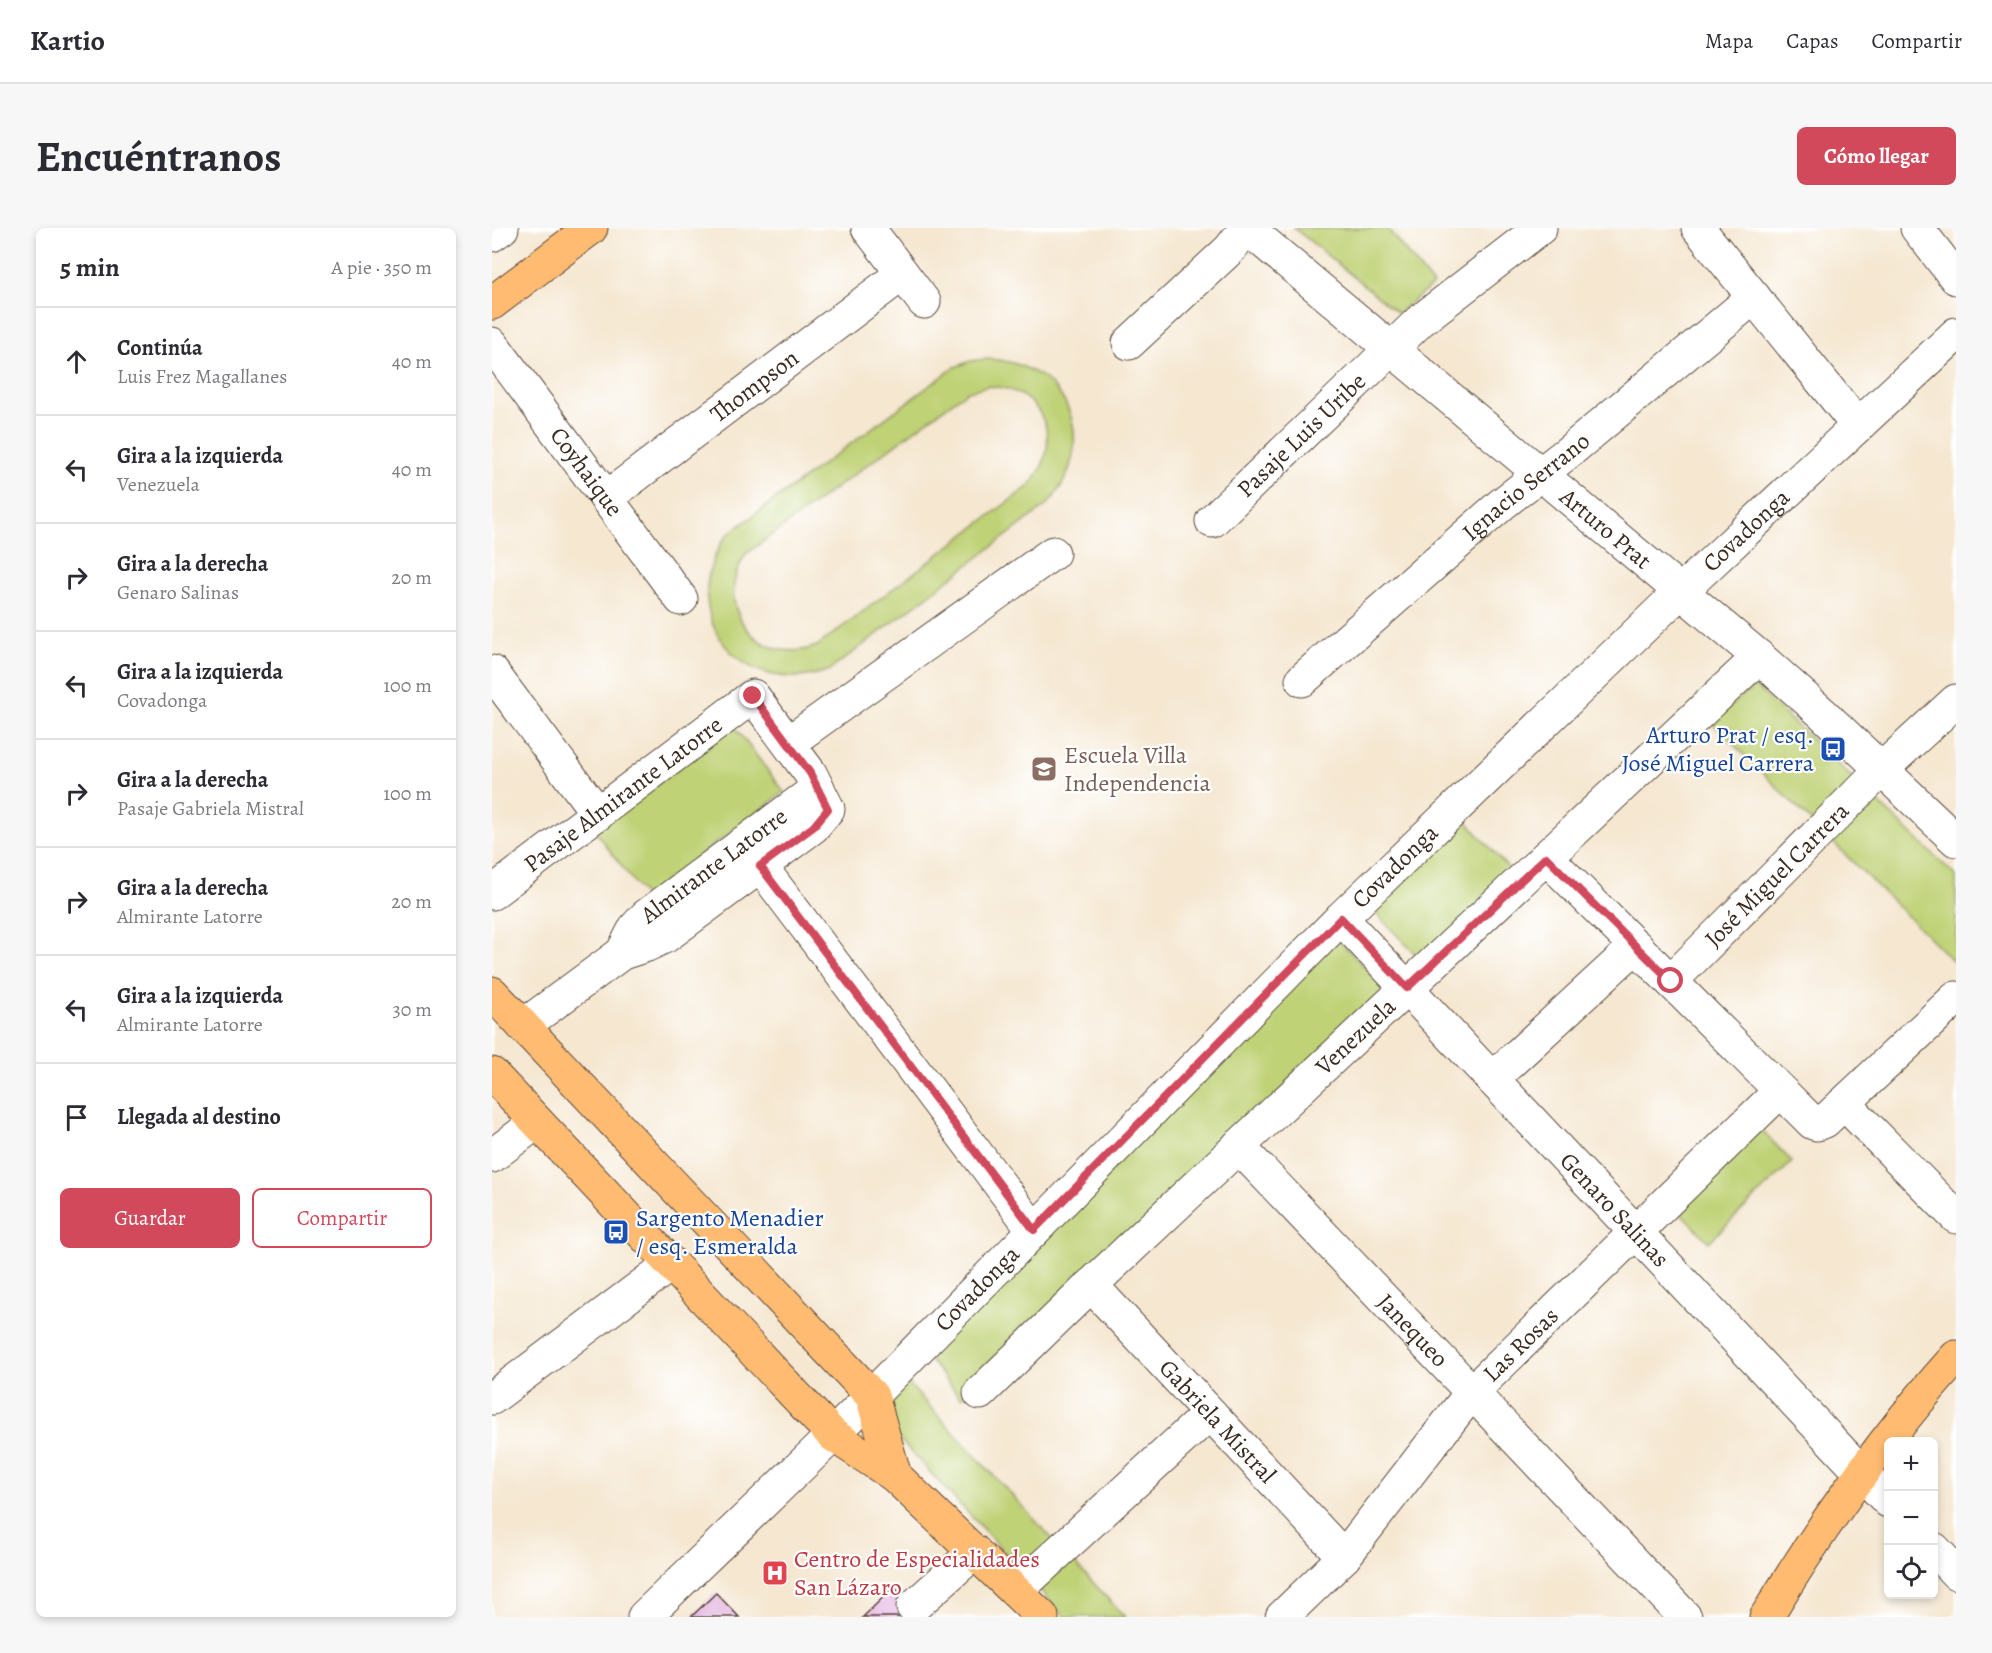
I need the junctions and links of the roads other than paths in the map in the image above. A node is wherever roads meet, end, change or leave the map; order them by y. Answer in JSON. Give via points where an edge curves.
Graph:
{"nodes":[{"id":1,"x":502,"y":228,"type":"edge"},
{"id":2,"x":591,"y":228,"type":"edge"},
{"id":3,"x":868,"y":228,"type":"edge"},
{"id":4,"x":1246,"y":228,"type":"edge"},
{"id":5,"x":1540,"y":228,"type":"edge"},
{"id":6,"x":1698,"y":228,"type":"edge"},
{"id":7,"x":1917,"y":228,"type":"edge"},
{"id":8,"x":492,"y":235,"type":"edge"},
{"id":9,"x":902,"y":274,"type":"junction"},
{"id":10,"x":1956,"y":278,"type":"edge"},
{"id":11,"x":1754,"y":297,"type":"junction"},
{"id":12,"x":924,"y":302,"type":"dead end"},
{"id":13,"x":492,"y":303,"type":"edge"},
{"id":14,"x":1956,"y":334,"type":"edge"},
{"id":15,"x":1129,"y":343,"type":"dead end"},
{"id":16,"x":492,"y":344,"type":"edge"},
{"id":17,"x":1391,"y":349,"type":"junction"},
{"id":18,"x":1858,"y":426,"type":"junction"},
{"id":19,"x":1540,"y":474,"type":"junction"},
{"id":20,"x":606,"y":498,"type":"junction"},
{"id":21,"x":1212,"y":521,"type":"dead end"},
{"id":22,"x":1053,"y":553,"type":"dead end"},
{"id":23,"x":1680,"y":592,"type":"junction"},
{"id":24,"x":681,"y":598,"type":"dead end"},
{"id":25,"x":1759,"y":657,"type":"junction"},
{"id":26,"x":492,"y":672,"type":"edge"},
{"id":27,"x":1302,"y":680,"type":"dead end"},
{"id":28,"x":753,"y":696,"type":"joint"},
{"id":29,"x":1956,"y":701,"type":"edge"},
{"id":30,"x":790,"y":744,"type":"junction"},
{"id":31,"x":1882,"y":769,"type":"junction"},
{"id":32,"x":598,"y":813,"type":"junction"},
{"id":33,"x":1956,"y":840,"type":"edge"},
{"id":34,"x":752,"y":854,"type":"junction"},
{"id":35,"x":1546,"y":857,"type":"junction"},
{"id":36,"x":492,"y":893,"type":"edge"},
{"id":37,"x":1341,"y":918,"type":"junction"},
{"id":38,"x":1635,"y":946,"type":"junction"},
{"id":39,"x":1671,"y":981,"type":"junction"},
{"id":40,"x":1407,"y":988,"type":"junction"},
{"id":41,"x":492,"y":993,"type":"edge"},
{"id":42,"x":1956,"y":998,"type":"edge"},
{"id":43,"x":523,"y":1026,"type":"junction"},
{"id":44,"x":492,"y":1074,"type":"edge"},
{"id":45,"x":1492,"y":1079,"type":"junction"},
{"id":46,"x":1780,"y":1091,"type":"junction"},
{"id":47,"x":1844,"y":1103,"type":"junction"},
{"id":48,"x":537,"y":1122,"type":"junction"},
{"id":49,"x":1238,"y":1146,"type":"junction"},
{"id":50,"x":492,"y":1156,"type":"edge"},
{"id":51,"x":1956,"y":1217,"type":"edge"},
{"id":52,"x":1034,"y":1230,"type":"junction"},
{"id":53,"x":1636,"y":1232,"type":"junction"},
{"id":54,"x":671,"y":1264,"type":"junction"},
{"id":55,"x":1091,"y":1285,"type":"junction"},
{"id":56,"x":1956,"y":1357,"type":"edge"},
{"id":57,"x":1472,"y":1392,"type":"junction"},
{"id":58,"x":980,"y":1393,"type":"dead end"},
{"id":59,"x":872,"y":1396,"type":"junction"},
{"id":60,"x":492,"y":1398,"type":"edge"},
{"id":61,"x":1210,"y":1413,"type":"junction"},
{"id":62,"x":833,"y":1436,"type":"junction"},
{"id":63,"x":1862,"y":1472,"type":"junction"},
{"id":64,"x":895,"y":1476,"type":"junction"},
{"id":65,"x":1884,"y":1497,"type":"edge"},
{"id":66,"x":975,"y":1552,"type":"junction"},
{"id":67,"x":1938,"y":1553,"type":"edge"},
{"id":68,"x":1344,"y":1557,"type":"junction"},
{"id":69,"x":1956,"y":1573,"type":"edge"},
{"id":70,"x":1016,"y":1591,"type":"junction"},
{"id":71,"x":913,"y":1607,"type":"dead end"},
{"id":72,"x":644,"y":1617,"type":"edge"},
{"id":73,"x":1042,"y":1617,"type":"edge"},
{"id":74,"x":1282,"y":1617,"type":"edge"},
{"id":75,"x":1685,"y":1617,"type":"edge"},
{"id":76,"x":1766,"y":1617,"type":"edge"}],
"edges":[{"from":1,"to":8,"type":"street"},
{"from":2,"to":13,"type":"main road"},
{"from":3,"to":9,"type":"street"},
{"from":4,"to":15,"type":"street","via":[[1230,249]]},
{"from":4,"to":17,"type":"street","name":"Arturo Prat"},
{"from":5,"to":17,"type":"street","name":"Pasaje Luis Uribe","via":[[1419,321]]},
{"from":6,"to":11,"type":"street"},
{"from":7,"to":10,"type":"street"},
{"from":9,"to":12,"type":"street"},
{"from":9,"to":20,"type":"street","name":"Thompson"},
{"from":11,"to":18,"type":"street"},
{"from":11,"to":19,"type":"street","name":"Ignacio Serrano"},
{"from":14,"to":18,"type":"street","name":"Covadonga"},
{"from":16,"to":20,"type":"street","name":"Coyhaique"},
{"from":17,"to":19,"type":"street","name":"Arturo Prat"},
{"from":17,"to":21,"type":"street","name":"Pasaje Luis Uribe"},
{"from":18,"to":23,"type":"street","name":"Covadonga"},
{"from":19,"to":23,"type":"street","name":"Arturo Prat"},
{"from":19,"to":27,"type":"street","name":"Ignacio Serrano"},
{"from":20,"to":24,"type":"street","name":"Coyhaique"},
{"from":22,"to":30,"type":"street"},
{"from":23,"to":25,"type":"street","name":"Arturo Prat"},
{"from":23,"to":37,"type":"street","name":"Covadonga"},
{"from":25,"to":31,"type":"street","name":"Arturo Prat"},
{"from":25,"to":35,"type":"street","name":"Venezuela"},
{"from":26,"to":32,"type":"street"},
{"from":28,"to":30,"type":"street","name":"Almirante Latorre"},
{"from":28,"to":32,"type":"street","name":"Pasaje Almirante Latorre"},
{"from":29,"to":31,"type":"street"},
{"from":30,"to":34,"type":"street","name":"Almirante Latorre","via":[[828,809],[813,827]]},
{"from":31,"to":33,"type":"street","name":"Arturo Prat"},
{"from":31,"to":39,"type":"street","name":"José Miguel Carrera"},
{"from":32,"to":36,"type":"street","name":"Pasaje Almirante Latorre"},
{"from":34,"to":43,"type":"street","name":"Almirante Latorre","via":[[666,936],[621,953]]},
{"from":34,"to":52,"type":"street"},
{"from":35,"to":38,"type":"street"},
{"from":35,"to":40,"type":"street","name":"Venezuela"},
{"from":37,"to":40,"type":"street","name":"Genaro Salinas"},
{"from":37,"to":52,"type":"street","name":"Covadonga"},
{"from":38,"to":39,"type":"street"},
{"from":38,"to":45,"type":"street"},
{"from":39,"to":46,"type":"street"},
{"from":40,"to":45,"type":"street","name":"Genaro Salinas"},
{"from":40,"to":49,"type":"street","name":"Venezuela"},
{"from":41,"to":43,"type":"main road"},
{"from":42,"to":47,"type":"street"},
{"from":43,"to":59,"type":"main road"},
{"from":44,"to":48,"type":"main road"},
{"from":45,"to":53,"type":"street","name":"Genaro Salinas"},
{"from":46,"to":47,"type":"street","via":[[1809,1121],[1817,1124]]},
{"from":46,"to":53,"type":"street","name":"Las Rosas"},
{"from":47,"to":51,"type":"street"},
{"from":48,"to":50,"type":"street"},
{"from":48,"to":54,"type":"main road"},
{"from":49,"to":55,"type":"street","name":"Venezuela"},
{"from":49,"to":57,"type":"street","name":"Janequeo"},
{"from":52,"to":59,"type":"street","name":"Covadonga"},
{"from":53,"to":57,"type":"street","name":"Las Rosas"},
{"from":53,"to":63,"type":"street","name":"Genaro Salinas"},
{"from":54,"to":60,"type":"street"},
{"from":54,"to":62,"type":"main road"},
{"from":55,"to":58,"type":"street","name":"Venezuela"},
{"from":55,"to":61,"type":"street","name":"Gabriela Mistral"},
{"from":56,"to":63,"type":"main road"},
{"from":57,"to":68,"type":"street","name":"Las Rosas"},
{"from":57,"to":75,"type":"street","name":"Janequeo"},
{"from":59,"to":62,"type":"street","name":"Covadonga"},
{"from":59,"to":64,"type":"main road"},
{"from":61,"to":68,"type":"street","name":"Gabriela Mistral"},
{"from":61,"to":70,"type":"street"},
{"from":62,"to":64,"type":"main road"},
{"from":62,"to":72,"type":"street","name":"Covadonga"},
{"from":63,"to":65,"type":"street","name":"Genaro Salinas"},
{"from":63,"to":76,"type":"main road"},
{"from":64,"to":66,"type":"main road"},
{"from":66,"to":70,"type":"main road"},
{"from":66,"to":71,"type":"street"},
{"from":67,"to":69,"type":"street"},
{"from":68,"to":74,"type":"street","name":"Las Rosas"},
{"from":70,"to":73,"type":"main road"}]}
